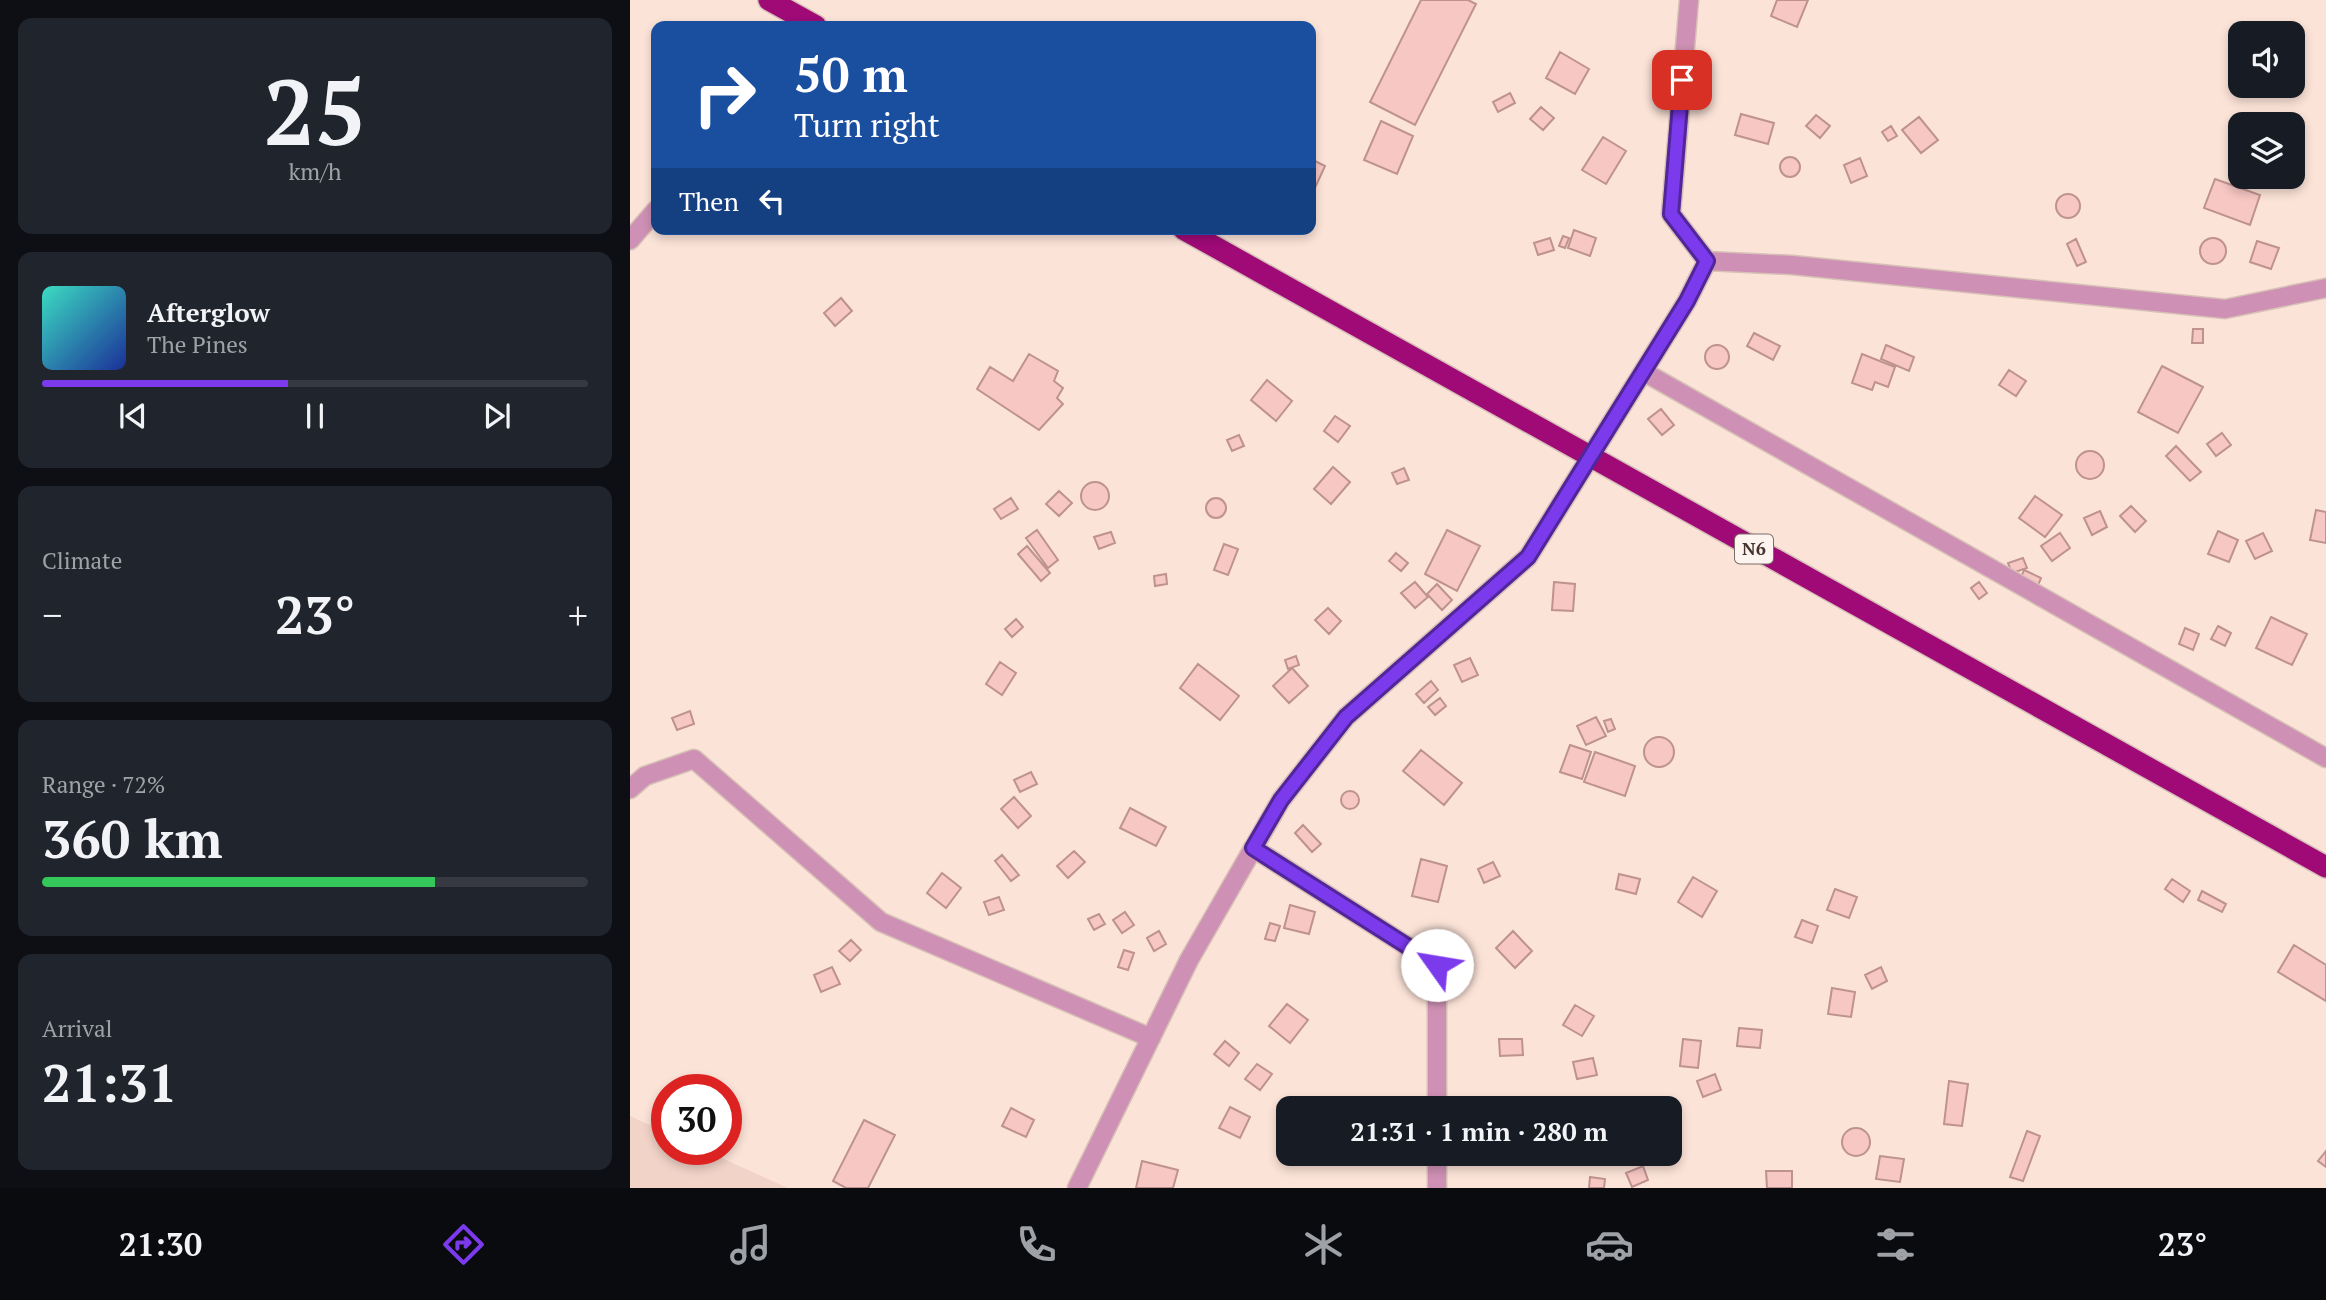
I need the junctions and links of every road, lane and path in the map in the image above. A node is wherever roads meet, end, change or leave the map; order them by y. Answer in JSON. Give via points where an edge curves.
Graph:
{"nodes":[{"id":1,"x":769,"y":0,"type":"edge"},
{"id":2,"x":1689,"y":0,"type":"edge"},
{"id":3,"x":807,"y":21,"type":"edge"},
{"id":4,"x":651,"y":216,"type":"edge"},
{"id":5,"x":1194,"y":235,"type":"edge"},
{"id":6,"x":630,"y":240,"type":"edge"},
{"id":7,"x":1707,"y":261,"type":"junction"},
{"id":8,"x":2326,"y":288,"type":"edge"},
{"id":9,"x":1644,"y":372,"type":"junction"},
{"id":10,"x":1591,"y":459,"type":"junction"},
{"id":11,"x":2326,"y":758,"type":"edge"},
{"id":12,"x":630,"y":789,"type":"edge"},
{"id":13,"x":1253,"y":848,"type":"junction"},
{"id":14,"x":2326,"y":867,"type":"edge"},
{"id":15,"x":1151,"y":1038,"type":"junction"},
{"id":16,"x":1437,"y":1096,"type":"edge"},
{"id":17,"x":1437,"y":1166,"type":"edge"},
{"id":18,"x":1077,"y":1188,"type":"edge"},
{"id":19,"x":1437,"y":1188,"type":"edge"}],
"edges":[{"from":1,"to":3,"type":"highway"},
{"from":2,"to":7,"type":"street","via":[[1671,214]]},
{"from":4,"to":6,"type":"street"},
{"from":5,"to":10,"type":"highway","number":"N6"},
{"from":7,"to":8,"type":"street","via":[[1793,265],[2225,309]]},
{"from":7,"to":9,"type":"street"},
{"from":9,"to":10,"type":"street"},
{"from":9,"to":11,"type":"street"},
{"from":10,"to":13,"type":"street","via":[[1528,557],[1346,717],[1281,800]]},
{"from":10,"to":14,"type":"highway","number":"N6"},
{"from":12,"to":15,"type":"street","via":[[645,776],[694,759],[881,922]]},
{"from":13,"to":15,"type":"street"},
{"from":13,"to":16,"type":"street","via":[[1437,965]]},
{"from":15,"to":18,"type":"street"},
{"from":17,"to":19,"type":"street"}]}
